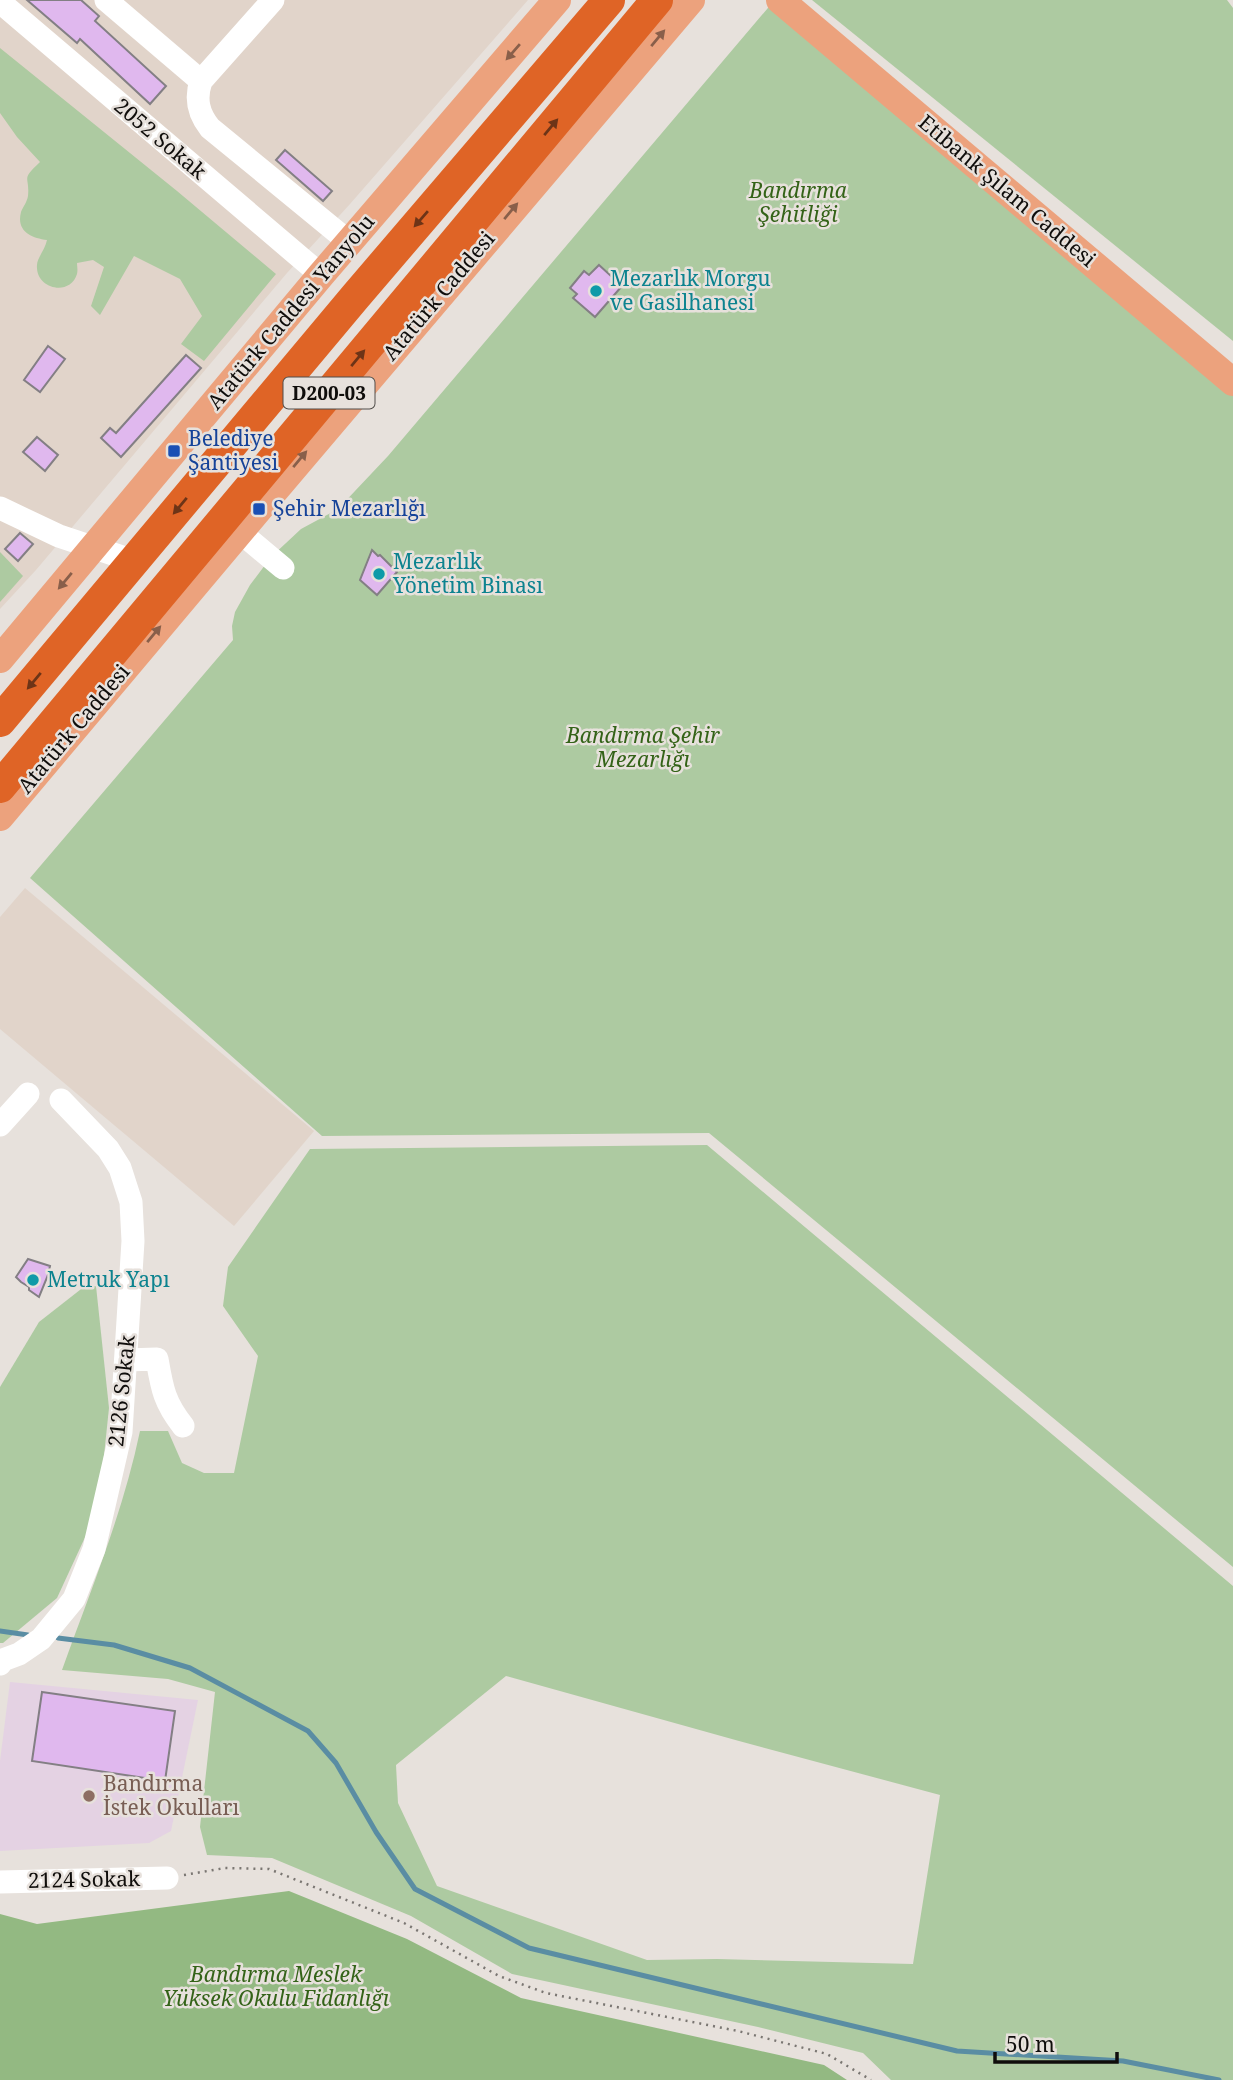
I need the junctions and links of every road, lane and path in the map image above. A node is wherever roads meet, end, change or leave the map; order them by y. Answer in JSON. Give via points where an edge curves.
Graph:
{"nodes":[{"id":1,"x":106,"y":0,"type":"edge"},
{"id":2,"x":557,"y":0,"type":"edge"},
{"id":3,"x":609,"y":0,"type":"edge"},
{"id":4,"x":657,"y":0,"type":"edge"},
{"id":5,"x":691,"y":0,"type":"edge"},
{"id":6,"x":780,"y":0,"type":"edge"},
{"id":7,"x":272,"y":1,"type":"edge"},
{"id":8,"x":0,"y":2,"type":"edge"},
{"id":9,"x":201,"y":81,"type":"junction"},
{"id":10,"x":349,"y":242,"type":"junction"},
{"id":11,"x":321,"y":275,"type":"junction"},
{"id":12,"x":1233,"y":382,"type":"edge"},
{"id":13,"x":0,"y":508,"type":"edge"},
{"id":14,"x":240,"y":532,"type":"junction"},
{"id":15,"x":94,"y":547,"type":"junction"},
{"id":16,"x":134,"y":561,"type":"junction"},
{"id":17,"x":283,"y":568,"type":"dead end"},
{"id":18,"x":0,"y":659,"type":"edge"},
{"id":19,"x":0,"y":721,"type":"edge"},
{"id":20,"x":0,"y":787,"type":"edge"},
{"id":21,"x":0,"y":817,"type":"edge"},
{"id":22,"x":28,"y":1094,"type":"dead end"},
{"id":23,"x":61,"y":1100,"type":"dead end"},
{"id":24,"x":2,"y":1119,"type":"edge"},
{"id":25,"x":126,"y":1360,"type":"junction"},
{"id":26,"x":183,"y":1426,"type":"dead end"},
{"id":27,"x":0,"y":1664,"type":"edge"},
{"id":28,"x":167,"y":1878,"type":"joint"},
{"id":29,"x":0,"y":1882,"type":"edge"},
{"id":30,"x":871,"y":2080,"type":"edge"}],
"edges":[{"from":1,"to":9,"type":"lane"},
{"from":2,"to":10,"type":"main road","name":"Atatürk Caddesi Yanyolu","one_way":true},
{"from":3,"to":16,"type":"highway","number":"D200-03","one_way":true},
{"from":20,"to":4,"type":"highway","name":"Atatürk Caddesi","number":"D200-03","one_way":true},
{"from":14,"to":5,"type":"main road","name":"Atatürk Caddesi","one_way":true},
{"from":6,"to":12,"type":"main road","name":"Etibank Şılam Caddesi"},
{"from":7,"to":9,"type":"lane"},
{"from":8,"to":11,"type":"lane","name":"2052 Sokak"},
{"from":9,"to":10,"type":"lane","via":[[198,106],[210,128]]},
{"from":10,"to":11,"type":"main road","name":"Atatürk Caddesi Yanyolu"},
{"from":11,"to":15,"type":"main road","name":"Atatürk Caddesi Yanyolu"},
{"from":13,"to":15,"type":"lane"},
{"from":14,"to":17,"type":"lane"},
{"from":21,"to":14,"type":"main road","name":"Atatürk Caddesi","one_way":true},
{"from":15,"to":16,"type":"lane"},
{"from":15,"to":18,"type":"main road","name":"Atatürk Caddesi Yanyolu","one_way":true},
{"from":16,"to":19,"type":"highway","number":"D200-03","one_way":true},
{"from":22,"to":24,"type":"lane"},
{"from":23,"to":25,"type":"lane","name":"2126 Sokak","via":[[108,1149],[131,1202]]},
{"from":25,"to":26,"type":"lane","via":[[157,1359],[163,1394]]},
{"from":25,"to":27,"type":"lane","name":"2126 Sokak","via":[[121,1432],[94,1549],[74,1599],[41,1639]]},
{"from":28,"to":29,"type":"lane","name":"2124 Sokak"},
{"from":28,"to":30,"type":"path","via":[[225,1868],[269,1869],[404,1923],[499,1976],[546,1993],[738,2031],[827,2054]]}]}
